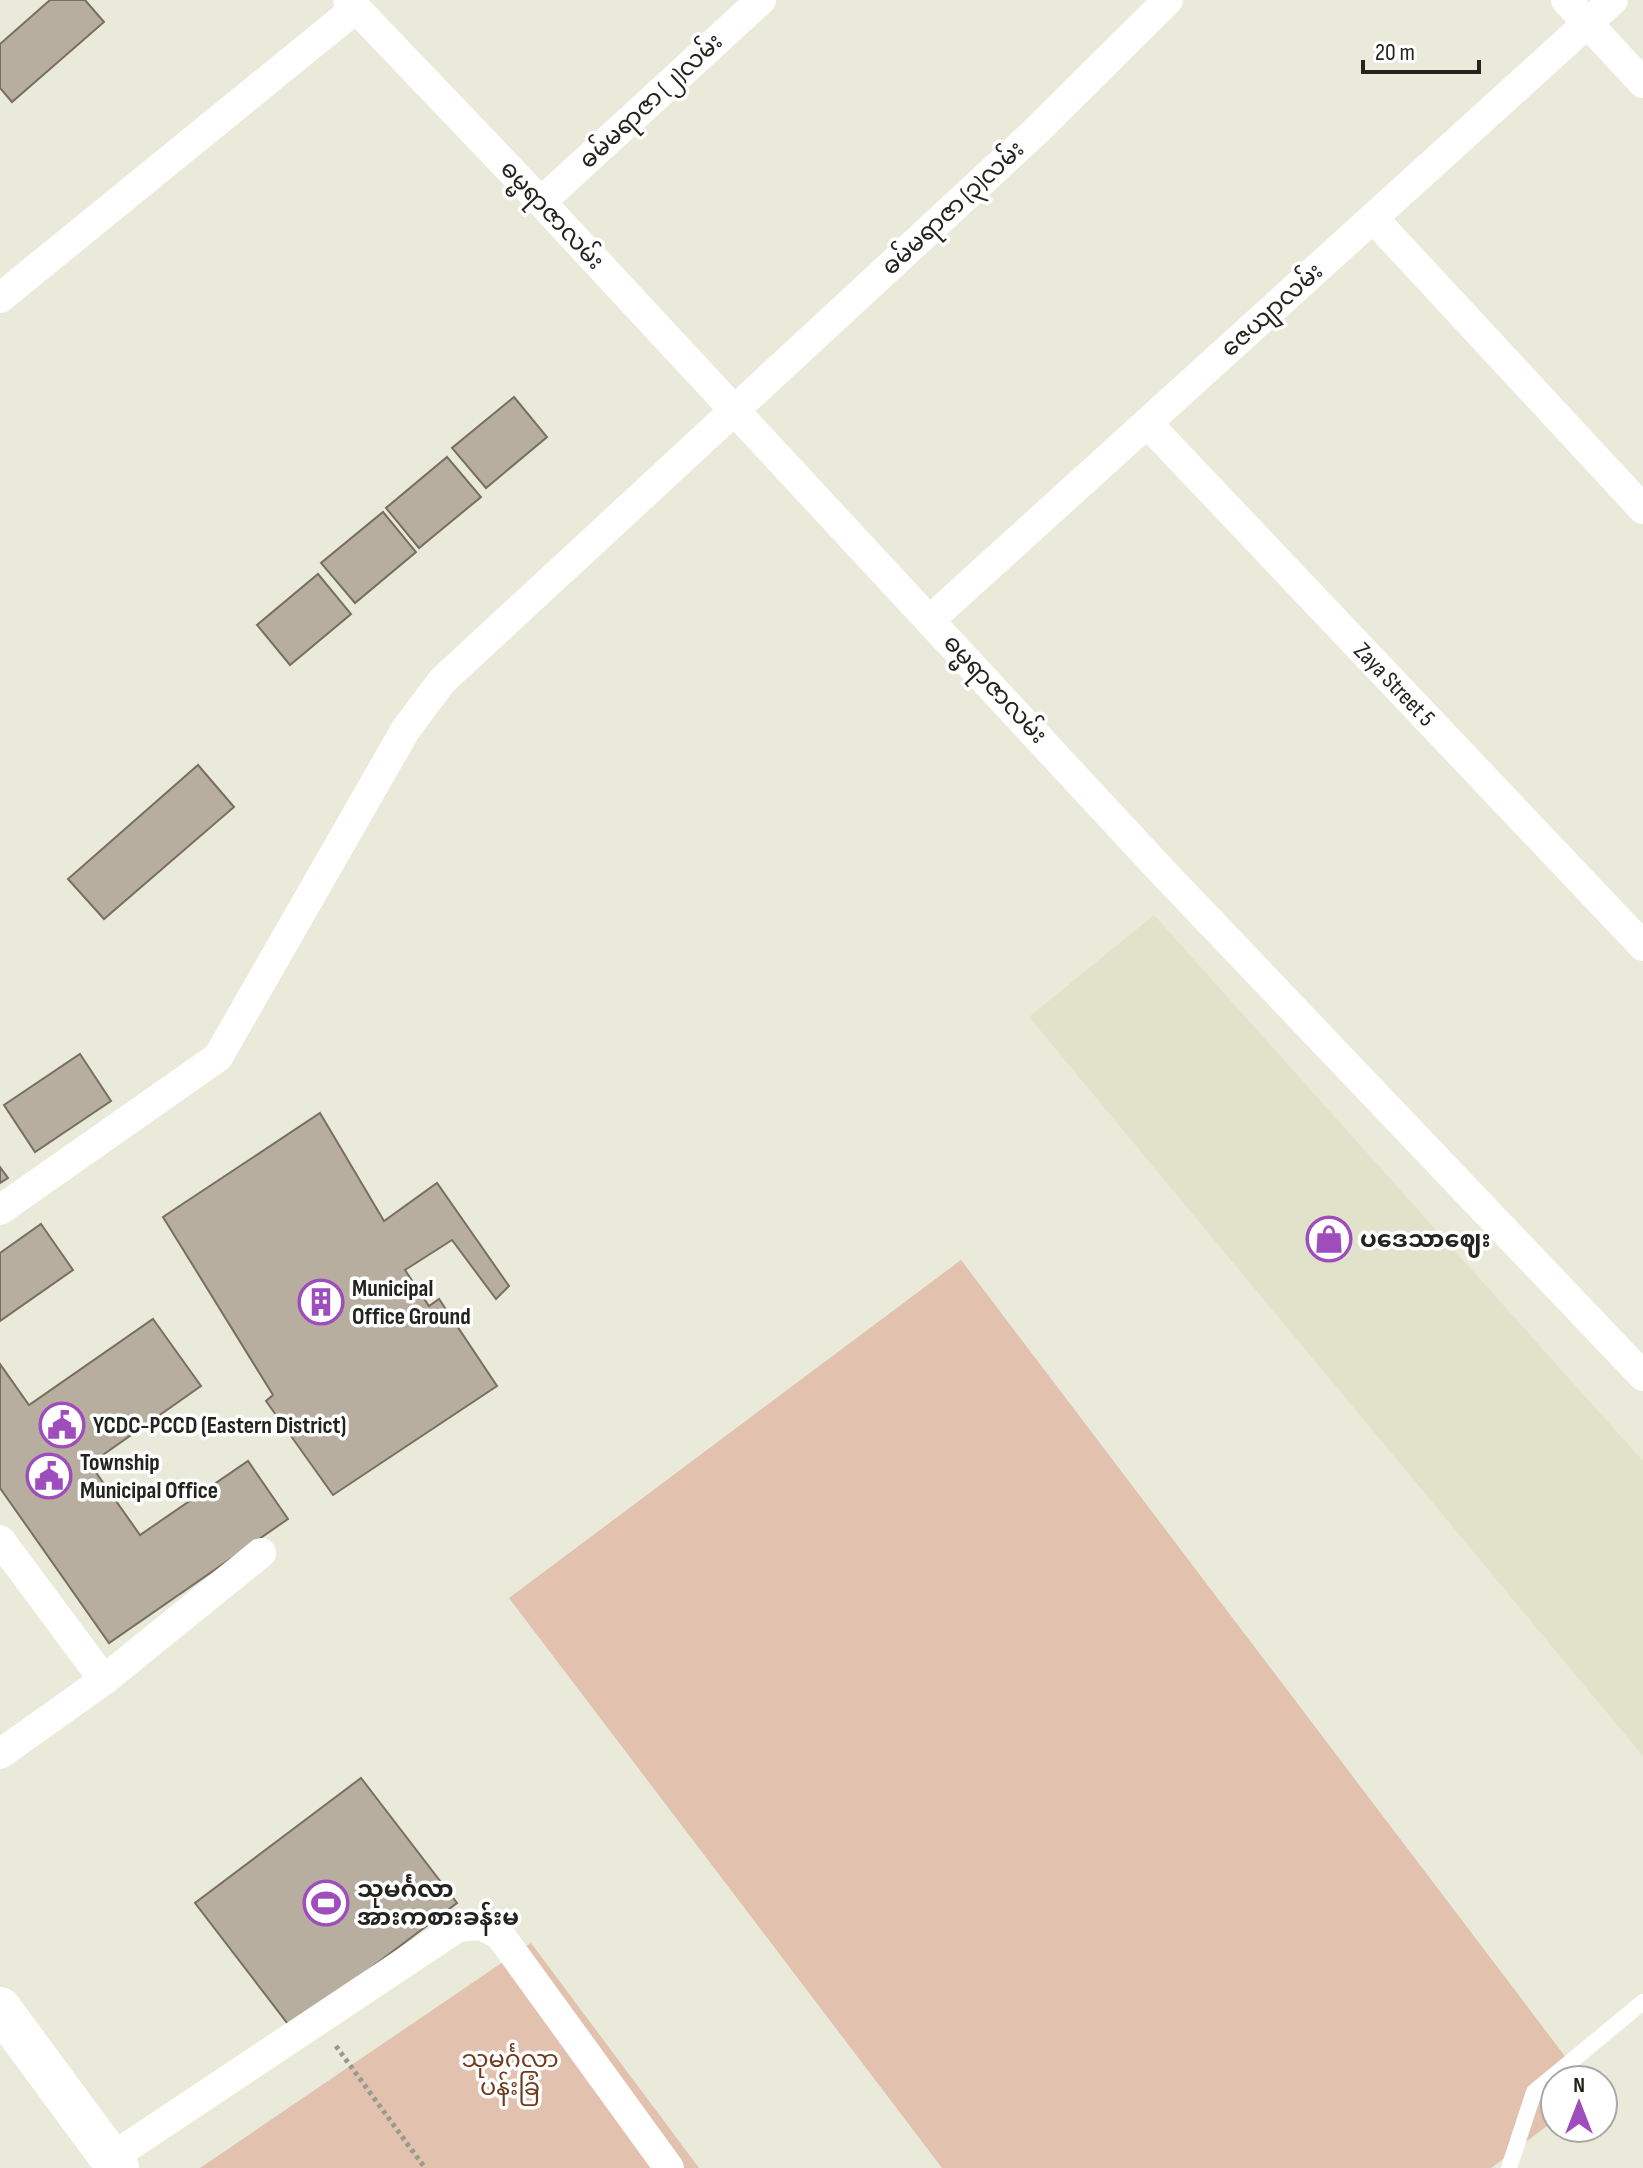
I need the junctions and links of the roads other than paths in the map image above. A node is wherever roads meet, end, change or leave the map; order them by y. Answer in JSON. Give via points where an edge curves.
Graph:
{"nodes":[{"id":1,"x":761,"y":0,"type":"edge"},
{"id":2,"x":1168,"y":0,"type":"edge"},
{"id":3,"x":1566,"y":0,"type":"edge"},
{"id":4,"x":1613,"y":0,"type":"edge"},
{"id":5,"x":352,"y":4,"type":"edge"},
{"id":6,"x":1588,"y":23,"type":"junction"},
{"id":7,"x":1643,"y":83,"type":"edge"},
{"id":8,"x":541,"y":202,"type":"junction"},
{"id":9,"x":1373,"y":218,"type":"junction"},
{"id":10,"x":0,"y":298,"type":"edge"},
{"id":11,"x":733,"y":411,"type":"junction"},
{"id":12,"x":1147,"y":423,"type":"junction"},
{"id":13,"x":1643,"y":509,"type":"edge"},
{"id":14,"x":931,"y":619,"type":"junction"},
{"id":15,"x":1643,"y":946,"type":"edge"},
{"id":16,"x":0,"y":1210,"type":"edge"},
{"id":17,"x":1643,"y":1376,"type":"edge"},
{"id":18,"x":0,"y":1540,"type":"edge"},
{"id":19,"x":261,"y":1553,"type":"dead end"},
{"id":20,"x":104,"y":1680,"type":"junction"},
{"id":21,"x":0,"y":1754,"type":"edge"},
{"id":22,"x":1643,"y":2002,"type":"edge"},
{"id":23,"x":0,"y":2008,"type":"edge"},
{"id":24,"x":114,"y":2163,"type":"edge"},
{"id":25,"x":669,"y":2168,"type":"edge"},
{"id":26,"x":1509,"y":2168,"type":"edge"}],
"edges":[{"from":1,"to":8,"type":"street","name":"ဓမ်မရာဇာ (၂)လမ်း"},
{"from":2,"to":11,"type":"street","name":"ဓမ်မရာဇာ (၃)လမ်း","via":[[1034,133]]},
{"from":3,"to":6,"type":"street"},
{"from":4,"to":6,"type":"street","name":"ဇေယျာလမ်း"},
{"from":5,"to":8,"type":"street","name":"ဓမ္မရာဇာလမ်း"},
{"from":5,"to":10,"type":"street"},
{"from":6,"to":7,"type":"street"},
{"from":6,"to":9,"type":"street","name":"ဇေယျာလမ်း"},
{"from":8,"to":11,"type":"street","name":"ဓမ္မရာဇာလမ်း"},
{"from":9,"to":12,"type":"street","name":"ဇေယျာလမ်း"},
{"from":9,"to":13,"type":"street"},
{"from":11,"to":14,"type":"street","name":"ဓမ္မရာဇာလမ်း"},
{"from":11,"to":16,"type":"street","name":"ဓမ်မရာဇာ (၃)လမ်း","via":[[442,681],[406,729],[218,1057]]},
{"from":12,"to":14,"type":"street","name":"ဇေယျာလမ်း"},
{"from":12,"to":15,"type":"street","name":"Zaya Street 5"},
{"from":14,"to":17,"type":"street","name":"ဓမ္မရာဇာလမ်း","via":[[1159,868]]},
{"from":18,"to":20,"type":"street"},
{"from":19,"to":20,"type":"street"},
{"from":20,"to":21,"type":"street"},
{"from":22,"to":26,"type":"lane","via":[[1534,2092]]},
{"from":23,"to":24,"type":"main road"},
{"from":24,"to":25,"type":"street","via":[[458,1927],[481,1925],[500,1935]]}]}
